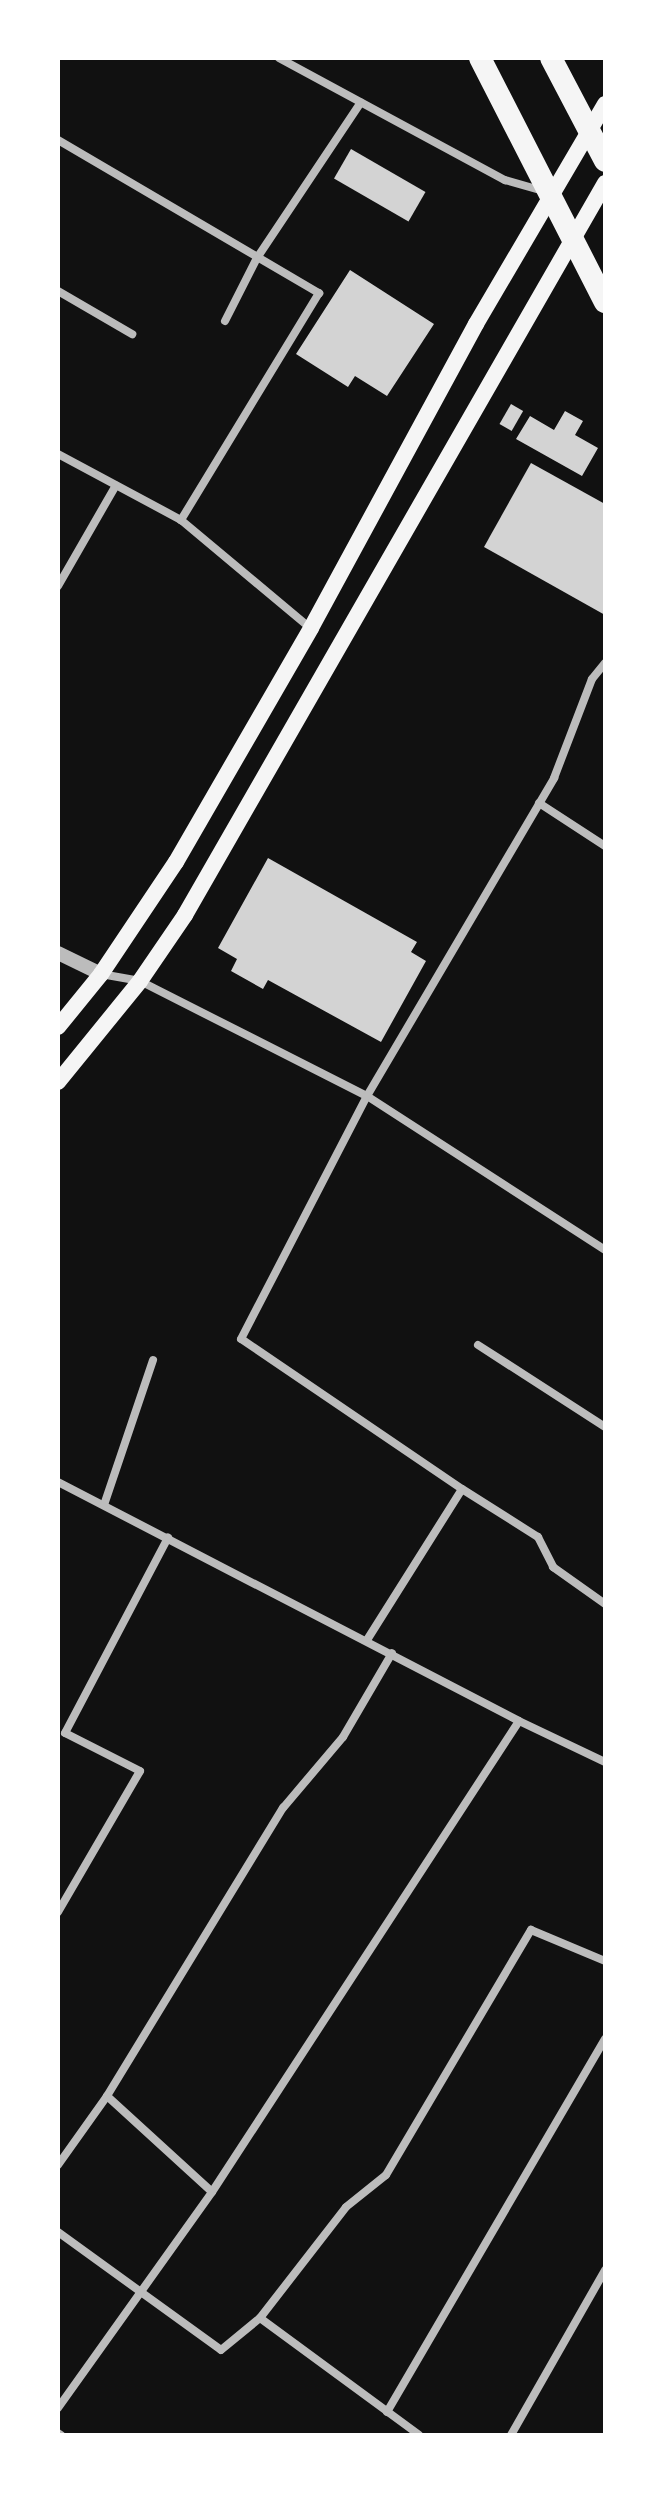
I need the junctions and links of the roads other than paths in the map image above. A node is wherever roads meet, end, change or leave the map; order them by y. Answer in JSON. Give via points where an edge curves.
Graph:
{"nodes":[{"id":1,"x":279,"y":58,"type":"edge"},
{"id":2,"x":480,"y":58,"type":"edge"},
{"id":3,"x":551,"y":58,"type":"edge"},
{"id":4,"x":361,"y":102,"type":"junction"},
{"id":5,"x":605,"y":104,"type":"edge"},
{"id":6,"x":590,"y":132,"type":"junction"},
{"id":7,"x":58,"y":140,"type":"edge"},
{"id":8,"x":605,"y":161,"type":"edge"},
{"id":9,"x":605,"y":183,"type":"edge"},
{"id":10,"x":551,"y":193,"type":"junction"},
{"id":11,"x":573,"y":236,"type":"junction"},
{"id":12,"x":257,"y":258,"type":"junction"},
{"id":13,"x":58,"y":291,"type":"edge"},
{"id":14,"x":605,"y":302,"type":"edge"},
{"id":15,"x":225,"y":321,"type":"dead end"},
{"id":16,"x":132,"y":334,"type":"dead end"},
{"id":17,"x":58,"y":454,"type":"edge"},
{"id":18,"x":116,"y":485,"type":"junction"},
{"id":19,"x":181,"y":520,"type":"junction"},
{"id":20,"x":58,"y":586,"type":"edge"},
{"id":21,"x":311,"y":628,"type":"junction"},
{"id":22,"x":605,"y":663,"type":"edge"},
{"id":23,"x":539,"y":803,"type":"junction"},
{"id":24,"x":605,"y":846,"type":"edge"},
{"id":25,"x":58,"y":953,"type":"edge"},
{"id":26,"x":101,"y":974,"type":"junction"},
{"id":27,"x":140,"y":981,"type":"junction"},
{"id":28,"x":58,"y":1027,"type":"edge"},
{"id":29,"x":58,"y":1082,"type":"edge"},
{"id":30,"x":367,"y":1096,"type":"junction"},
{"id":31,"x":605,"y":1250,"type":"edge"},
{"id":32,"x":478,"y":1345,"type":"dead end"},
{"id":33,"x":153,"y":1360,"type":"dead end"},
{"id":34,"x":605,"y":1427,"type":"edge"},
{"id":35,"x":58,"y":1482,"type":"edge"},
{"id":36,"x":462,"y":1489,"type":"junction"},
{"id":37,"x":104,"y":1505,"type":"junction"},
{"id":38,"x":168,"y":1538,"type":"junction"},
{"id":39,"x":605,"y":1604,"type":"edge"},
{"id":40,"x":367,"y":1640,"type":"junction"},
{"id":41,"x":392,"y":1653,"type":"junction"},
{"id":42,"x":519,"y":1721,"type":"junction"},
{"id":43,"x":62,"y":1731,"type":"edge"},
{"id":44,"x":605,"y":1762,"type":"edge"},
{"id":45,"x":58,"y":1912,"type":"edge"},
{"id":46,"x":605,"y":1961,"type":"edge"},
{"id":47,"x":605,"y":2039,"type":"edge"},
{"id":48,"x":107,"y":2096,"type":"junction"},
{"id":49,"x":58,"y":2165,"type":"edge"},
{"id":50,"x":212,"y":2192,"type":"junction"},
{"id":51,"x":58,"y":2232,"type":"edge"},
{"id":52,"x":605,"y":2270,"type":"edge"},
{"id":53,"x":141,"y":2292,"type":"junction"},
{"id":54,"x":260,"y":2318,"type":"junction"},
{"id":55,"x":58,"y":2408,"type":"edge"},
{"id":56,"x":387,"y":2412,"type":"junction"},
{"id":57,"x":419,"y":2435,"type":"edge"},
{"id":58,"x":511,"y":2435,"type":"edge"}],
"edges":[{"from":1,"to":4,"type":"street"},
{"from":2,"to":10,"type":"highway"},
{"from":3,"to":6,"type":"highway"},
{"from":4,"to":10,"type":"street","via":[[505,180]]},
{"from":4,"to":12,"type":"street"},
{"from":5,"to":6,"type":"main road"},
{"from":6,"to":8,"type":"highway"},
{"from":6,"to":10,"type":"main road"},
{"from":7,"to":12,"type":"street"},
{"from":9,"to":11,"type":"main road"},
{"from":10,"to":11,"type":"highway"},
{"from":10,"to":21,"type":"main road"},
{"from":11,"to":14,"type":"highway"},
{"from":11,"to":27,"type":"main road","via":[[185,915]]},
{"from":12,"to":15,"type":"street"},
{"from":12,"to":19,"type":"street","via":[[319,293]]},
{"from":13,"to":16,"type":"street"},
{"from":17,"to":18,"type":"street"},
{"from":18,"to":19,"type":"street"},
{"from":18,"to":20,"type":"street"},
{"from":19,"to":21,"type":"street"},
{"from":21,"to":26,"type":"main road","via":[[176,862]]},
{"from":22,"to":23,"type":"street","via":[[592,679]]},
{"from":23,"to":24,"type":"street"},
{"from":23,"to":30,"type":"street"},
{"from":25,"to":26,"type":"street"},
{"from":26,"to":27,"type":"street"},
{"from":26,"to":28,"type":"main road"},
{"from":27,"to":29,"type":"main road"},
{"from":27,"to":30,"type":"street"},
{"from":30,"to":31,"type":"street"},
{"from":30,"to":36,"type":"street","via":[[241,1339]]},
{"from":32,"to":34,"type":"street"},
{"from":33,"to":37,"type":"street"},
{"from":35,"to":37,"type":"street"},
{"from":36,"to":39,"type":"street","via":[[538,1537],[553,1567]]},
{"from":36,"to":40,"type":"street"},
{"from":37,"to":38,"type":"street"},
{"from":38,"to":40,"type":"street"},
{"from":38,"to":43,"type":"street"},
{"from":40,"to":41,"type":"street"},
{"from":41,"to":42,"type":"street"},
{"from":41,"to":48,"type":"street","via":[[343,1737],[283,1808]]},
{"from":42,"to":44,"type":"street"},
{"from":42,"to":50,"type":"street"},
{"from":43,"to":45,"type":"street","via":[[140,1771]]},
{"from":46,"to":54,"type":"street","via":[[531,1930],[386,2175],[346,2207]]},
{"from":47,"to":56,"type":"street"},
{"from":48,"to":49,"type":"street"},
{"from":48,"to":50,"type":"street"},
{"from":50,"to":53,"type":"street"},
{"from":51,"to":53,"type":"street"},
{"from":52,"to":58,"type":"street"},
{"from":53,"to":54,"type":"street","via":[[221,2350]]},
{"from":53,"to":55,"type":"street"},
{"from":54,"to":56,"type":"street"},
{"from":56,"to":57,"type":"street"}]}
